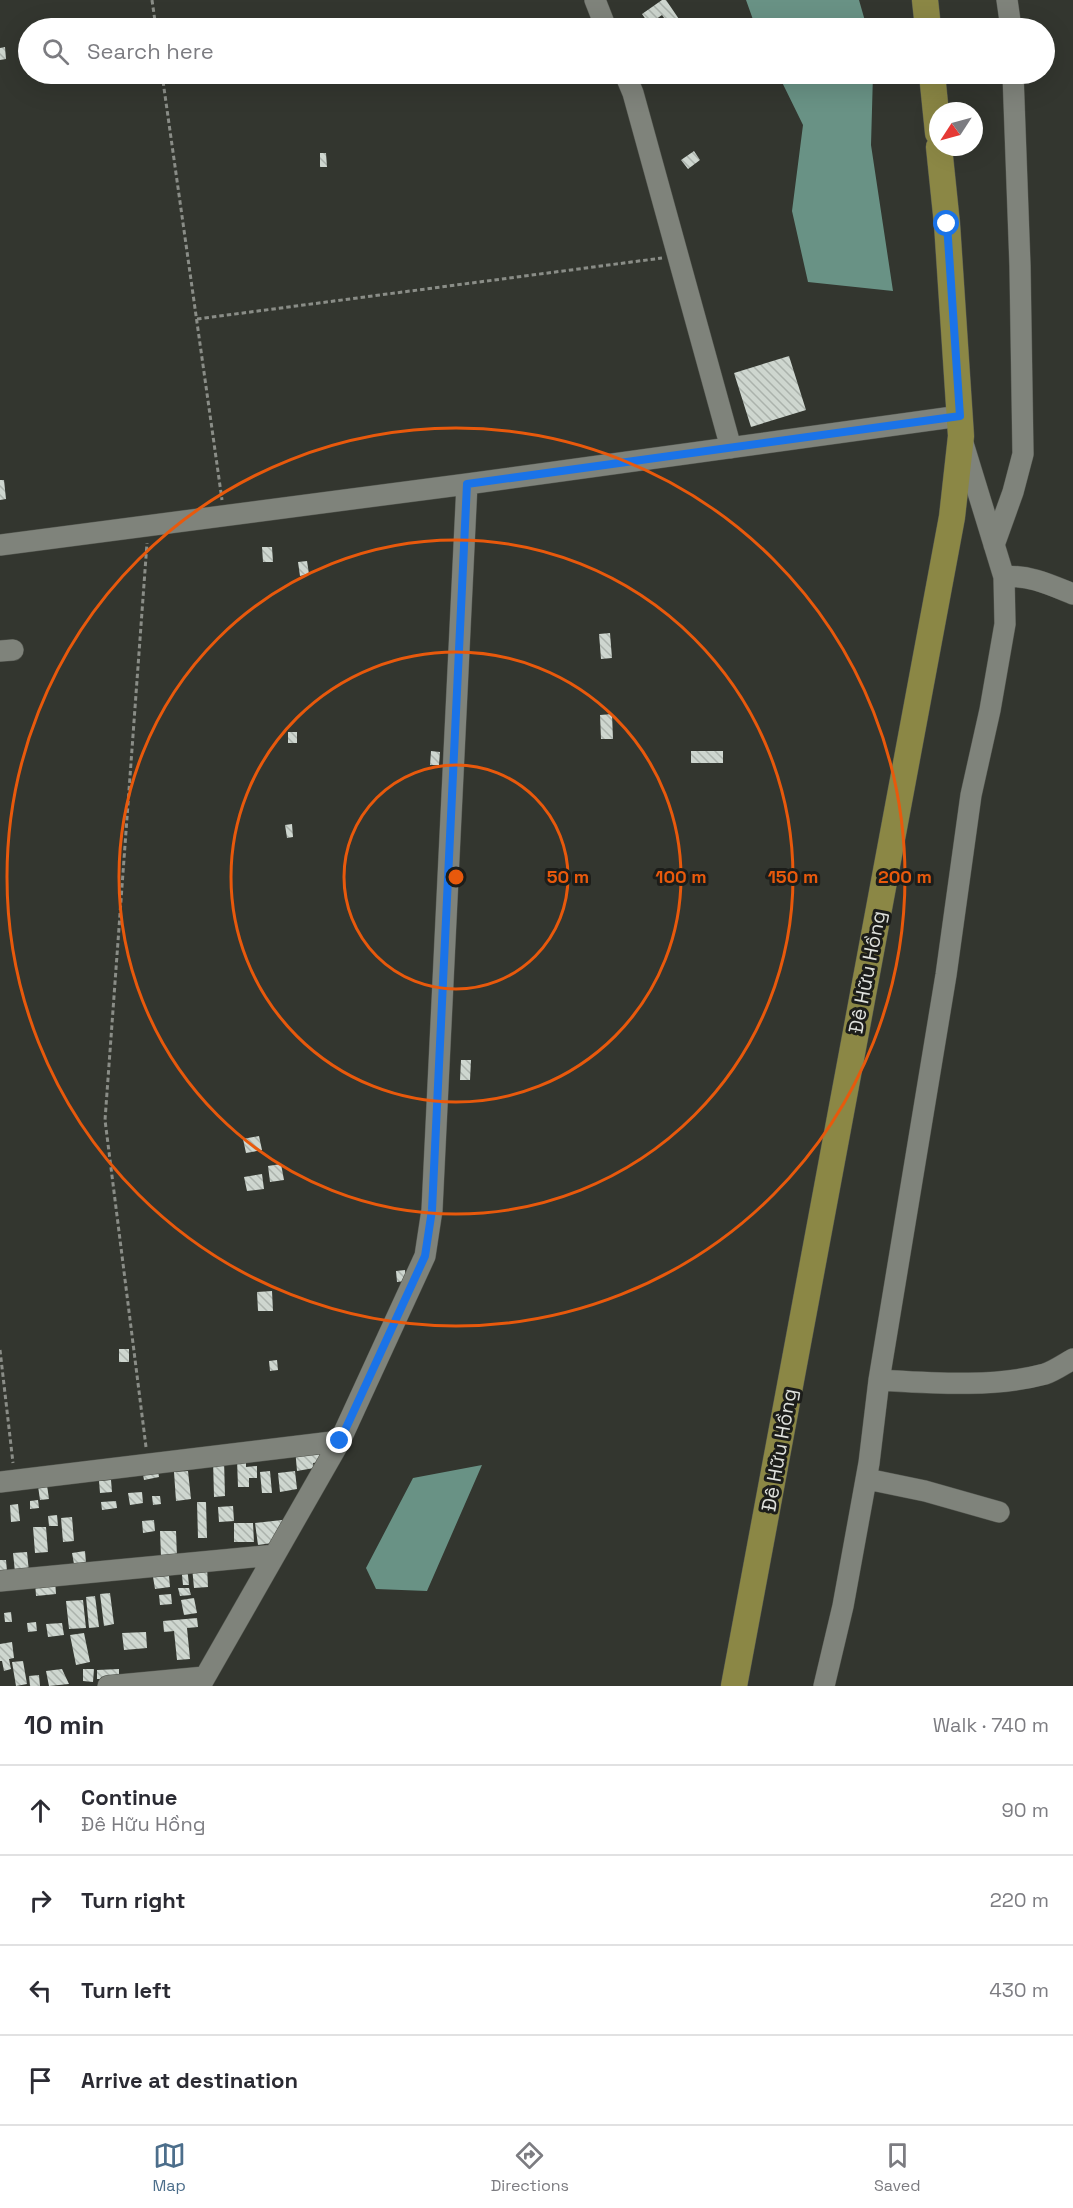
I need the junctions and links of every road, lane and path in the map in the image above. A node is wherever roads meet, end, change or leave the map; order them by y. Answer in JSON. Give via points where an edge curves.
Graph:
{"nodes":[{"id":1,"x":152,"y":0,"type":"edge"},
{"id":2,"x":595,"y":0,"type":"edge"},
{"id":3,"x":925,"y":0,"type":"edge"},
{"id":4,"x":1007,"y":0,"type":"edge"},
{"id":5,"x":155,"y":18,"type":"edge"},
{"id":6,"x":602,"y":18,"type":"edge"},
{"id":7,"x":927,"y":18,"type":"edge"},
{"id":8,"x":1010,"y":18,"type":"edge"},
{"id":9,"x":163,"y":84,"type":"edge"},
{"id":10,"x":629,"y":84,"type":"edge"},
{"id":11,"x":933,"y":84,"type":"edge"},
{"id":12,"x":1012,"y":84,"type":"edge"},
{"id":13,"x":935,"y":102,"type":"edge"},
{"id":14,"x":940,"y":156,"type":"edge"},
{"id":15,"x":678,"y":256,"type":"junction"},
{"id":16,"x":197,"y":319,"type":"junction"},
{"id":17,"x":961,"y":426,"type":"junction"},
{"id":18,"x":731,"y":448,"type":"junction"},
{"id":19,"x":467,"y":484,"type":"junction"},
{"id":20,"x":224,"y":516,"type":"junction"},
{"id":21,"x":148,"y":525,"type":"junction"},
{"id":22,"x":0,"y":544,"type":"edge"},
{"id":23,"x":994,"y":545,"type":"junction"},
{"id":24,"x":1004,"y":577,"type":"junction"},
{"id":25,"x":1073,"y":594,"type":"edge"},
{"id":26,"x":0,"y":1350,"type":"edge"},
{"id":27,"x":1073,"y":1359,"type":"edge"},
{"id":28,"x":879,"y":1380,"type":"junction"},
{"id":29,"x":340,"y":1441,"type":"junction"},
{"id":30,"x":148,"y":1464,"type":"junction"},
{"id":31,"x":867,"y":1479,"type":"junction"},
{"id":32,"x":8,"y":1481,"type":"edge"},
{"id":33,"x":999,"y":1512,"type":"dead end"},
{"id":34,"x":275,"y":1555,"type":"junction"},
{"id":35,"x":0,"y":1581,"type":"edge"},
{"id":36,"x":202,"y":1681,"type":"edge"},
{"id":37,"x":108,"y":1686,"type":"edge"},
{"id":38,"x":734,"y":1686,"type":"edge"},
{"id":39,"x":824,"y":1686,"type":"edge"}],
"edges":[{"from":1,"to":5,"type":"path"},
{"from":2,"to":6,"type":"street"},
{"from":3,"to":7,"type":"main road"},
{"from":4,"to":8,"type":"street"},
{"from":9,"to":16,"type":"path"},
{"from":10,"to":15,"type":"street"},
{"from":11,"to":13,"type":"main road"},
{"from":12,"to":23,"type":"street","via":[[1023,454]]},
{"from":14,"to":17,"type":"main road","name":"Đê Hữu Hồng"},
{"from":15,"to":16,"type":"path"},
{"from":15,"to":18,"type":"street"},
{"from":16,"to":20,"type":"path"},
{"from":17,"to":18,"type":"street"},
{"from":17,"to":23,"type":"street"},
{"from":17,"to":38,"type":"main road","name":"Đê Hữu Hồng","via":[[952,517]]},
{"from":18,"to":19,"type":"street"},
{"from":19,"to":20,"type":"street"},
{"from":19,"to":29,"type":"street","via":[[432,1210],[425,1256]]},
{"from":20,"to":21,"type":"street"},
{"from":21,"to":22,"type":"street"},
{"from":21,"to":30,"type":"path","via":[[105,1120]]},
{"from":23,"to":24,"type":"street"},
{"from":24,"to":25,"type":"street","via":[[1017,576]]},
{"from":24,"to":28,"type":"street","via":[[1005,624],[971,795],[946,975]]},
{"from":26,"to":32,"type":"path"},
{"from":27,"to":28,"type":"street","via":[[1046,1374],[1009,1380]]},
{"from":28,"to":31,"type":"street"},
{"from":29,"to":30,"type":"street"},
{"from":29,"to":34,"type":"street"},
{"from":30,"to":32,"type":"street"},
{"from":31,"to":33,"type":"street"},
{"from":31,"to":39,"type":"street"},
{"from":34,"to":35,"type":"street"},
{"from":34,"to":36,"type":"street"},
{"from":36,"to":37,"type":"street"}]}
